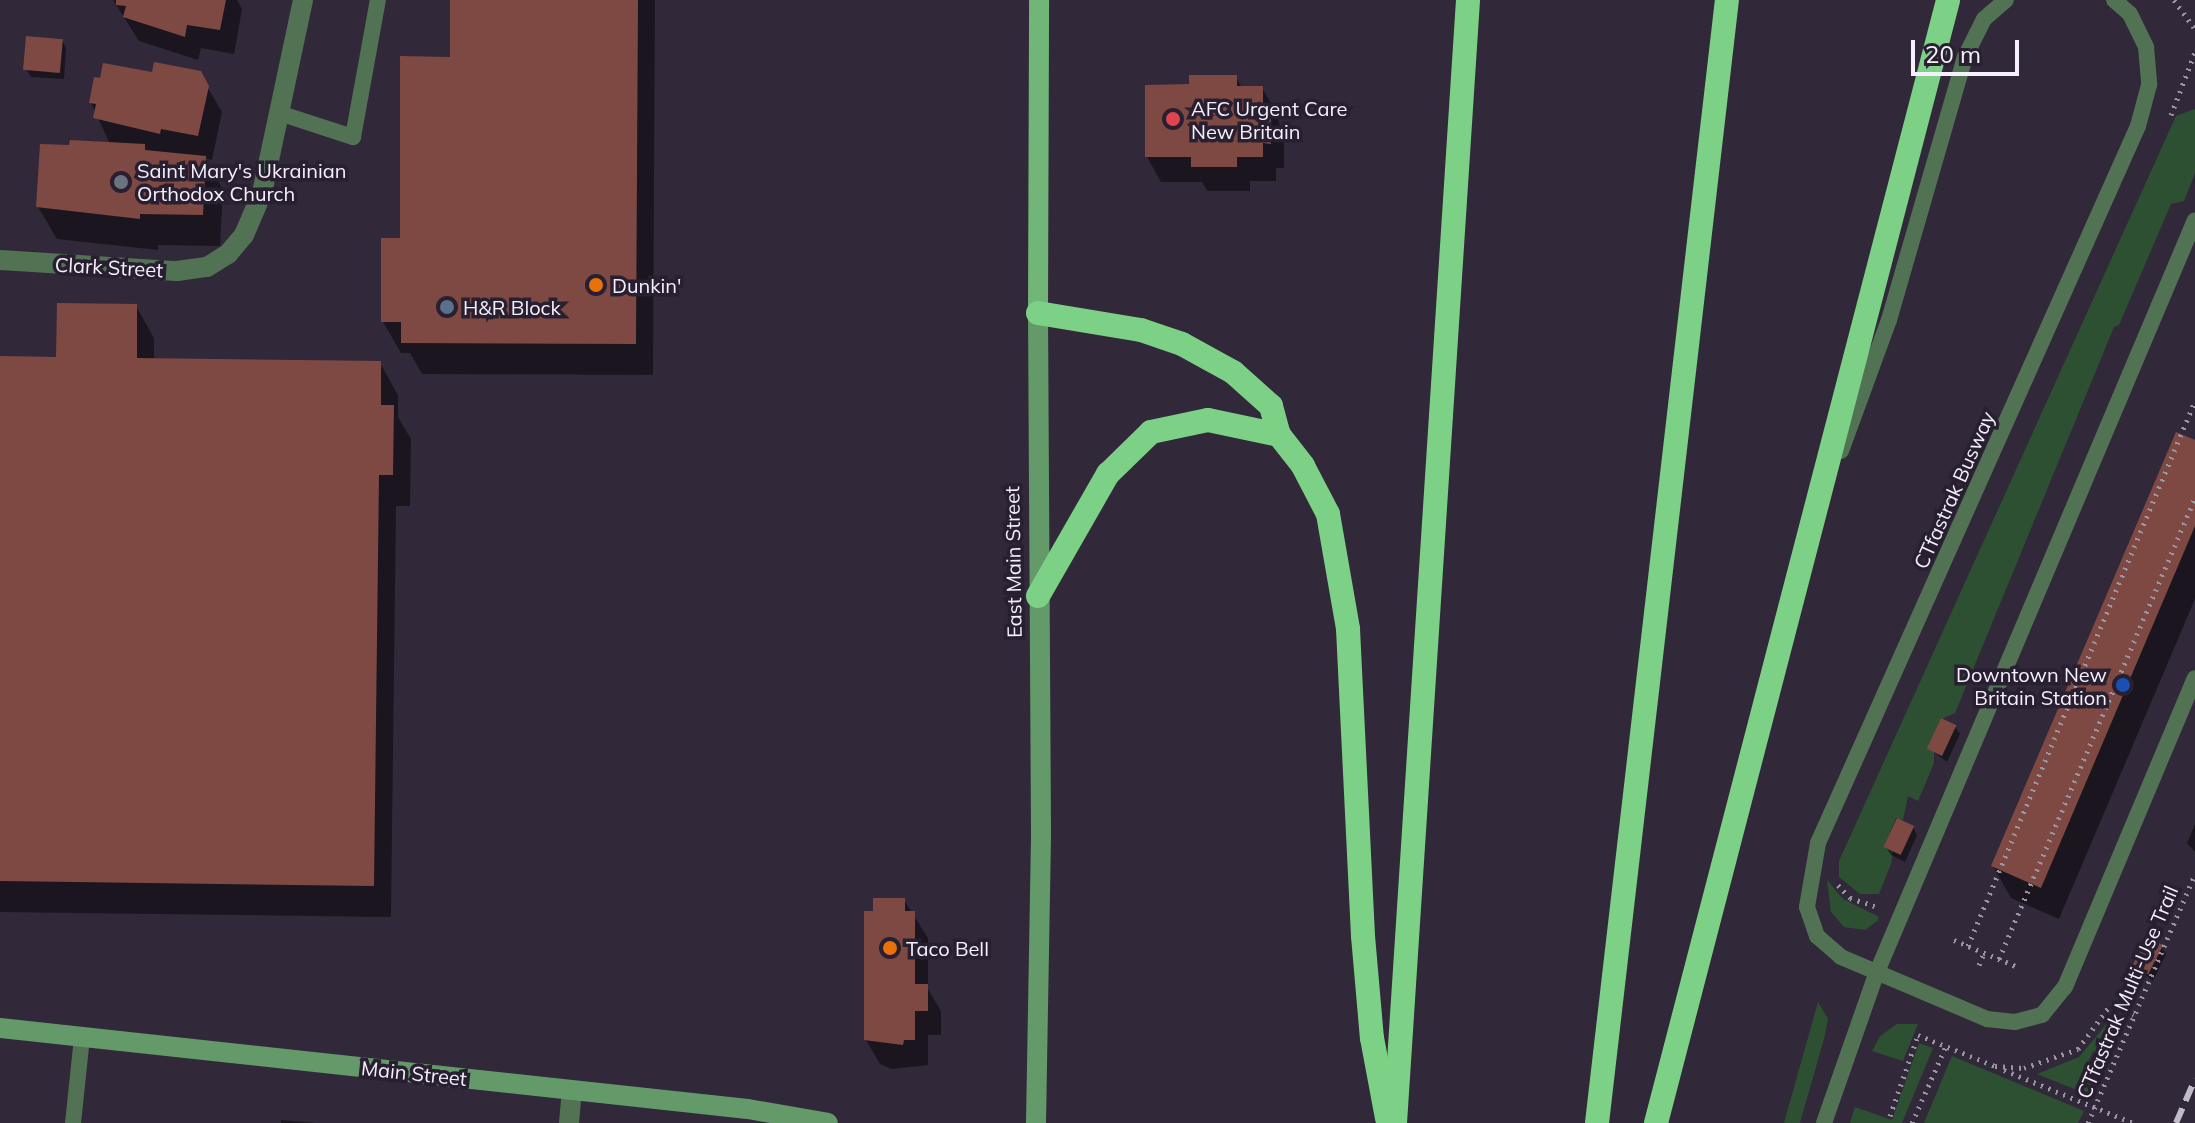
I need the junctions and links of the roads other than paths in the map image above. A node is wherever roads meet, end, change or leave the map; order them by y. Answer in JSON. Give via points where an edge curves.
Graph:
{"nodes":[{"id":1,"x":303,"y":0,"type":"edge"},
{"id":2,"x":378,"y":0,"type":"edge"},
{"id":3,"x":1039,"y":0,"type":"edge"},
{"id":4,"x":1468,"y":0,"type":"edge"},
{"id":5,"x":1727,"y":0,"type":"edge"},
{"id":6,"x":1739,"y":0,"type":"edge"},
{"id":7,"x":1948,"y":0,"type":"edge"},
{"id":8,"x":2006,"y":0,"type":"edge"},
{"id":9,"x":2114,"y":0,"type":"edge"},
{"id":10,"x":1722,"y":71,"type":"junction"},
{"id":11,"x":279,"y":113,"type":"junction"},
{"id":12,"x":2195,"y":220,"type":"edge"},
{"id":13,"x":0,"y":260,"type":"edge"},
{"id":14,"x":1038,"y":313,"type":"junction"},
{"id":15,"x":1279,"y":435,"type":"junction"},
{"id":16,"x":1801,"y":562,"type":"junction"},
{"id":17,"x":1038,"y":596,"type":"junction"},
{"id":18,"x":2195,"y":678,"type":"edge"},
{"id":19,"x":1877,"y":972,"type":"junction"},
{"id":20,"x":0,"y":1028,"type":"edge"},
{"id":21,"x":82,"y":1037,"type":"junction"},
{"id":22,"x":572,"y":1090,"type":"junction"},
{"id":23,"x":73,"y":1123,"type":"edge"},
{"id":24,"x":569,"y":1123,"type":"edge"},
{"id":25,"x":828,"y":1123,"type":"edge"},
{"id":26,"x":1036,"y":1123,"type":"edge"},
{"id":27,"x":1388,"y":1123,"type":"edge"},
{"id":28,"x":1395,"y":1123,"type":"edge"},
{"id":29,"x":1597,"y":1123,"type":"edge"},
{"id":30,"x":1656,"y":1123,"type":"edge"},
{"id":31,"x":1824,"y":1123,"type":"edge"}],
"edges":[{"from":1,"to":11,"type":"street"},
{"from":2,"to":11,"type":"lane","via":[[353,137]]},
{"from":3,"to":14,"type":"main road","name":"East Main Street"},
{"from":4,"to":28,"type":"highway"},
{"from":5,"to":10,"type":"highway"},
{"from":6,"to":10,"type":"highway"},
{"from":7,"to":16,"type":"highway"},
{"from":8,"to":16,"type":"lane","via":[[1984,19],[1965,57],[1889,320]]},
{"from":9,"to":19,"type":"lane","name":"CTfastrak Busway","via":[[2130,14],[2146,47],[2149,85],[2138,126],[1811,863],[1807,907],[1817,936],[1841,957]]},
{"from":10,"to":29,"type":"highway"},
{"from":11,"to":13,"type":"street","name":"Clark Street","via":[[258,208],[244,235],[216,263],[177,271]]},
{"from":12,"to":19,"type":"lane"},
{"from":14,"to":15,"type":"highway","via":[[1141,330],[1209,357],[1262,395]]},
{"from":14,"to":17,"type":"main road","name":"East Main Street"},
{"from":15,"to":17,"type":"highway","via":[[1208,420],[1151,432],[1108,474]]},
{"from":15,"to":27,"type":"highway","via":[[1325,507],[1343,576],[1369,1014]]},
{"from":16,"to":30,"type":"highway"},
{"from":17,"to":26,"type":"main road","name":"East Main Street"},
{"from":18,"to":19,"type":"lane","name":"CTfastrak Busway","via":[[2052,1007],[2029,1020],[2001,1022]]},
{"from":19,"to":31,"type":"lane"},
{"from":20,"to":21,"type":"main road","name":"Main Street"},
{"from":21,"to":22,"type":"main road","name":"Main Street"},
{"from":21,"to":23,"type":"lane"},
{"from":22,"to":24,"type":"street"},
{"from":22,"to":25,"type":"main road","name":"Main Street"}]}
